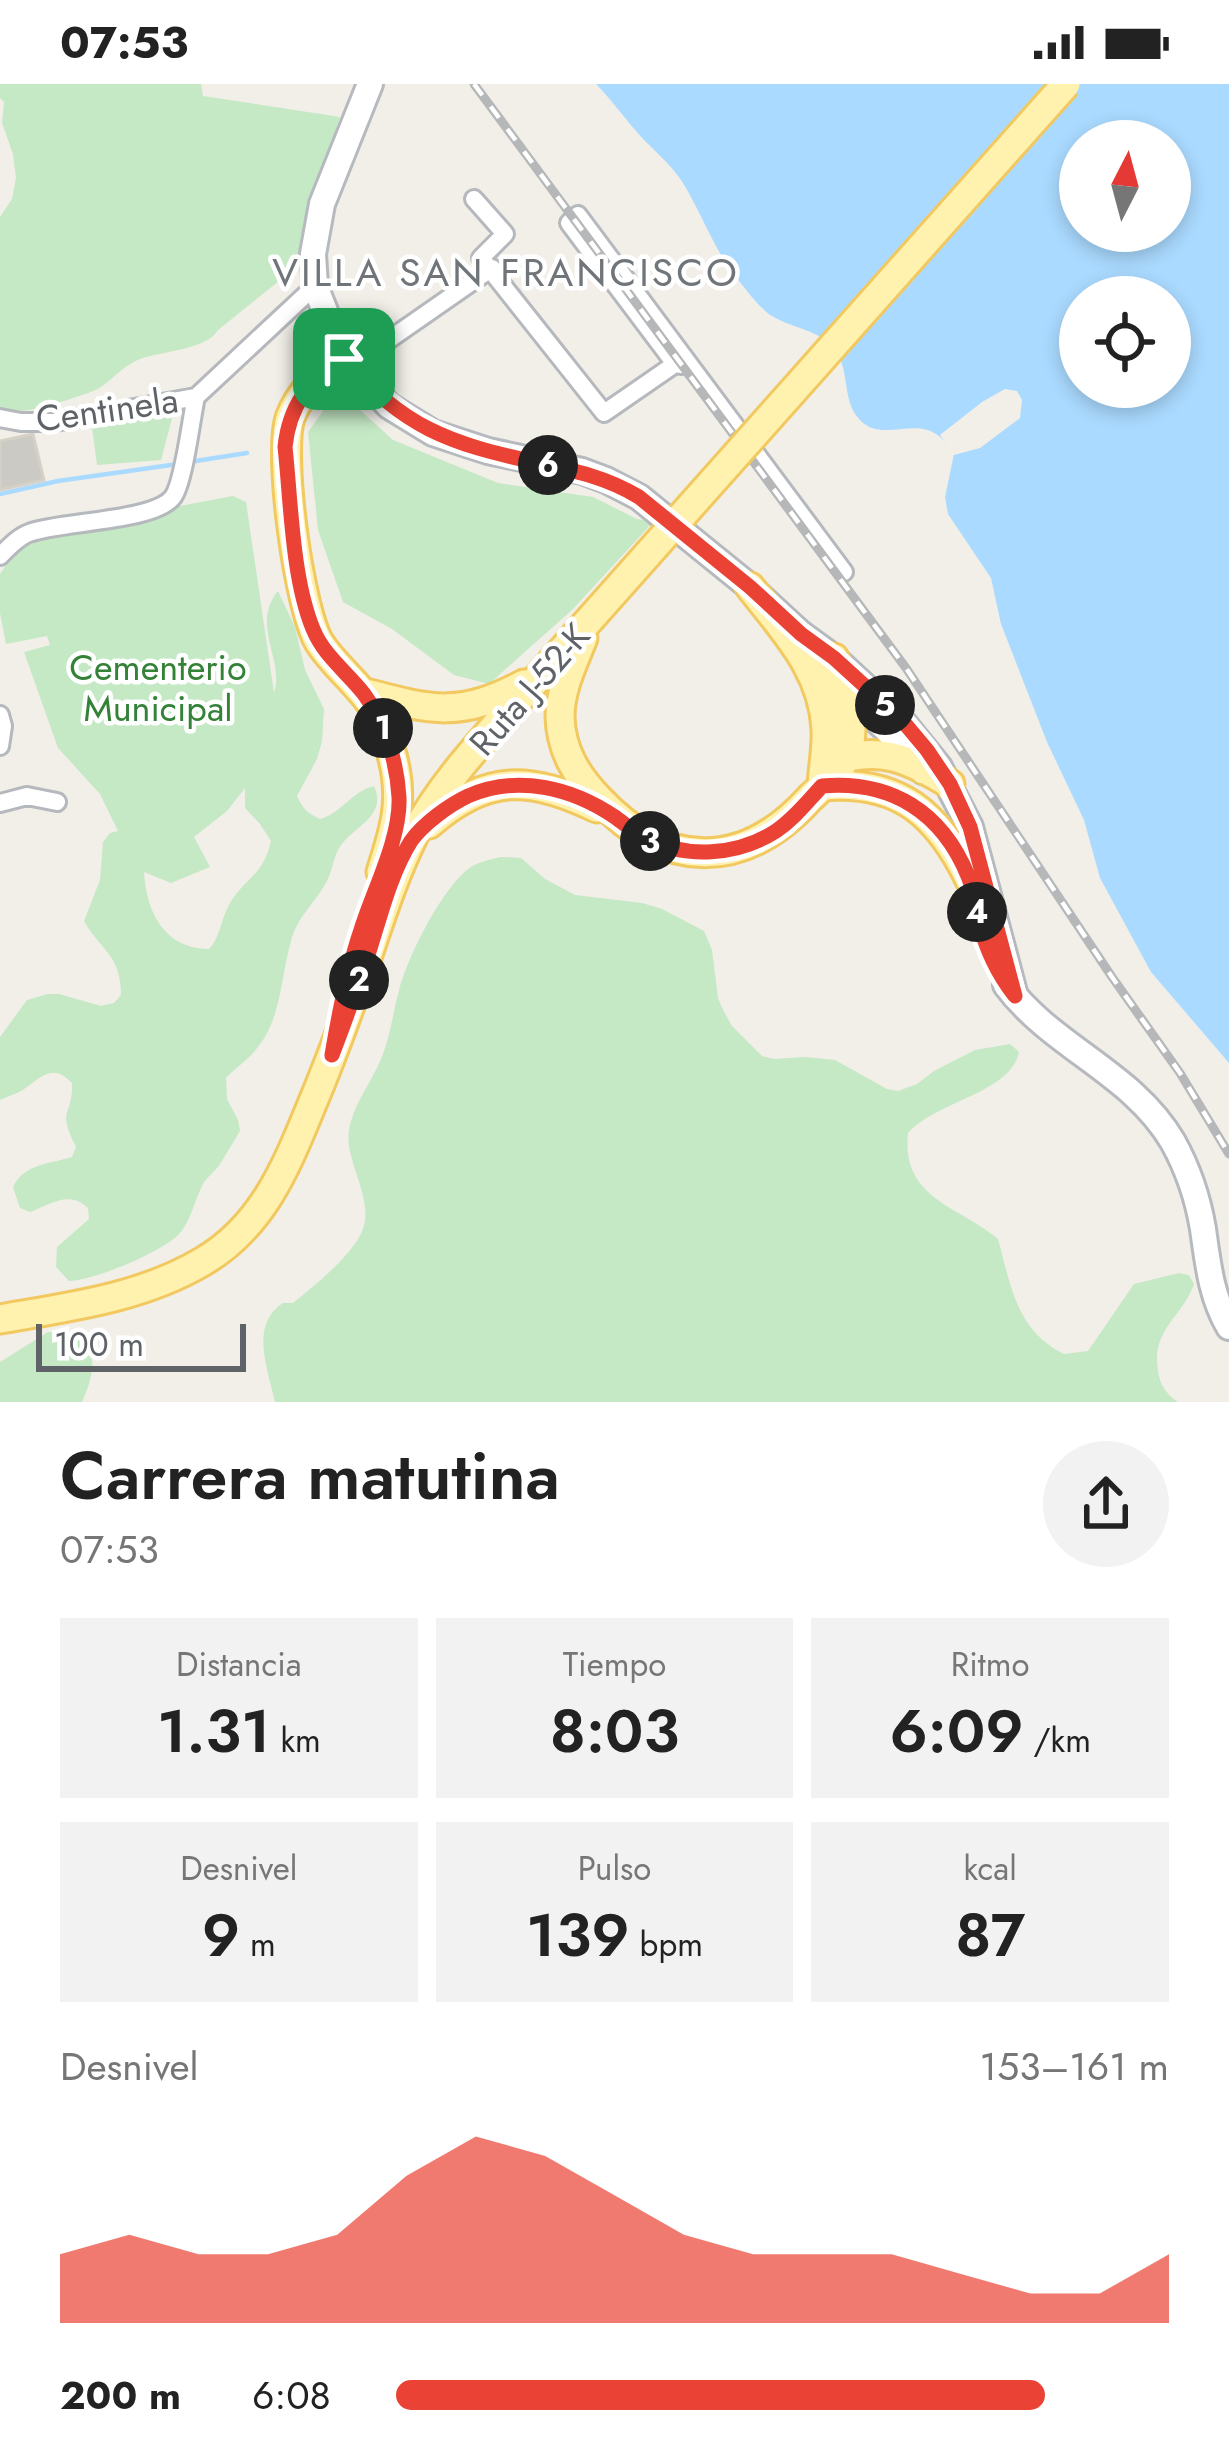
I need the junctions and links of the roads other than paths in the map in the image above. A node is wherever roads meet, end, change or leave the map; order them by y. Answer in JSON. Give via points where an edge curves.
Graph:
{"nodes":[{"id":1,"x":370,"y":84,"type":"edge"},
{"id":2,"x":1066,"y":84,"type":"edge"},
{"id":3,"x":474,"y":199,"type":"dead end"},
{"id":4,"x":492,"y":268,"type":"junction"},
{"id":5,"x":315,"y":286,"type":"junction"},
{"id":6,"x":344,"y":359,"type":"junction"},
{"id":7,"x":681,"y":363,"type":"junction"},
{"id":8,"x":196,"y":398,"type":"junction"},
{"id":9,"x":0,"y":418,"type":"edge"},
{"id":10,"x":0,"y":556,"type":"edge"},
{"id":11,"x":844,"y":572,"type":"dead end"},
{"id":12,"x":750,"y":587,"type":"junction"},
{"id":13,"x":592,"y":618,"type":"junction"},
{"id":14,"x":801,"y":634,"type":"junction"},
{"id":15,"x":834,"y":658,"type":"junction"},
{"id":16,"x":539,"y":677,"type":"junction"},
{"id":17,"x":362,"y":692,"type":"junction"},
{"id":18,"x":849,"y":697,"type":"junction"},
{"id":19,"x":0,"y":715,"type":"edge"},
{"id":20,"x":0,"y":746,"type":"edge"},
{"id":21,"x":919,"y":765,"type":"junction"},
{"id":22,"x":830,"y":769,"type":"junction"},
{"id":23,"x":950,"y":784,"type":"junction"},
{"id":24,"x":57,"y":802,"type":"dead end"},
{"id":25,"x":0,"y":803,"type":"edge"},
{"id":26,"x":612,"y":815,"type":"junction"},
{"id":27,"x":412,"y":839,"type":"junction"},
{"id":28,"x":970,"y":880,"type":"junction"},
{"id":29,"x":1015,"y":996,"type":"junction"},
{"id":30,"x":332,"y":1055,"type":"junction"},
{"id":31,"x":0,"y":1319,"type":"edge"},
{"id":32,"x":1229,"y":1327,"type":"edge"}],
"edges":[{"from":1,"to":5,"type":"street","via":[[322,204]]},
{"from":2,"to":13,"type":"main road","name":"Ruta J-52-K","bridge":true},
{"from":3,"to":4,"type":"street","via":[[505,234],[481,258]]},
{"from":4,"to":6,"type":"street","via":[[377,348]]},
{"from":4,"to":7,"type":"street","via":[[604,413]]},
{"from":5,"to":6,"type":"street"},
{"from":5,"to":8,"type":"street","name":"Centinela"},
{"from":6,"to":12,"type":"street","via":[[389,406],[433,433],[625,488]]},
{"from":6,"to":17,"type":"main road","via":[[302,395],[285,447],[311,626]]},
{"from":7,"to":7,"type":"street","via":[[578,215],[569,223]]},
{"from":7,"to":11,"type":"street"},
{"from":8,"to":9,"type":"street","name":"Centinela","via":[[55,422]]},
{"from":8,"to":10,"type":"street","via":[[178,488],[167,503],[28,533]]},
{"from":12,"to":14,"type":"street"},
{"from":12,"to":22,"type":"main road","via":[[812,672]]},
{"from":13,"to":16,"type":"main road","name":"Ruta J-52-K"},
{"from":13,"to":26,"type":"main road","via":[[563,691],[562,734],[578,775]]},
{"from":14,"to":15,"type":"street"},
{"from":14,"to":18,"type":"street"},
{"from":15,"to":18,"type":"main road"},
{"from":15,"to":23,"type":"street","via":[[914,734]]},
{"from":16,"to":17,"type":"main road","via":[[453,709]]},
{"from":16,"to":27,"type":"main road","name":"Ruta J-52-K","via":[[444,787]]},
{"from":17,"to":30,"type":"main road","via":[[391,750],[399,807]]},
{"from":18,"to":21,"type":"street"},
{"from":18,"to":22,"type":"main road"},
{"from":19,"to":20,"type":"street"},
{"from":21,"to":22,"type":"main road","via":[[860,754]]},
{"from":21,"to":23,"type":"main road"},
{"from":21,"to":28,"type":"street","via":[[950,814]]},
{"from":22,"to":26,"type":"main road","via":[[772,833],[726,850],[663,845]]},
{"from":22,"to":28,"type":"main road","via":[[915,807],[949,839]]},
{"from":23,"to":29,"type":"street","via":[[978,850]]},
{"from":24,"to":25,"type":"street","via":[[27,796]]},
{"from":26,"to":27,"type":"main road","via":[[563,791],[507,785],[466,797]]},
{"from":27,"to":30,"type":"main road","name":"Ruta J-52-K"},
{"from":28,"to":29,"type":"street","via":[[994,969]]},
{"from":29,"to":32,"type":"street","via":[[1130,1090],[1171,1139],[1196,1199],[1210,1279]]},
{"from":30,"to":31,"type":"main road","name":"Ruta J-52-K","via":[[274,1190],[220,1250],[145,1288]]}]}
